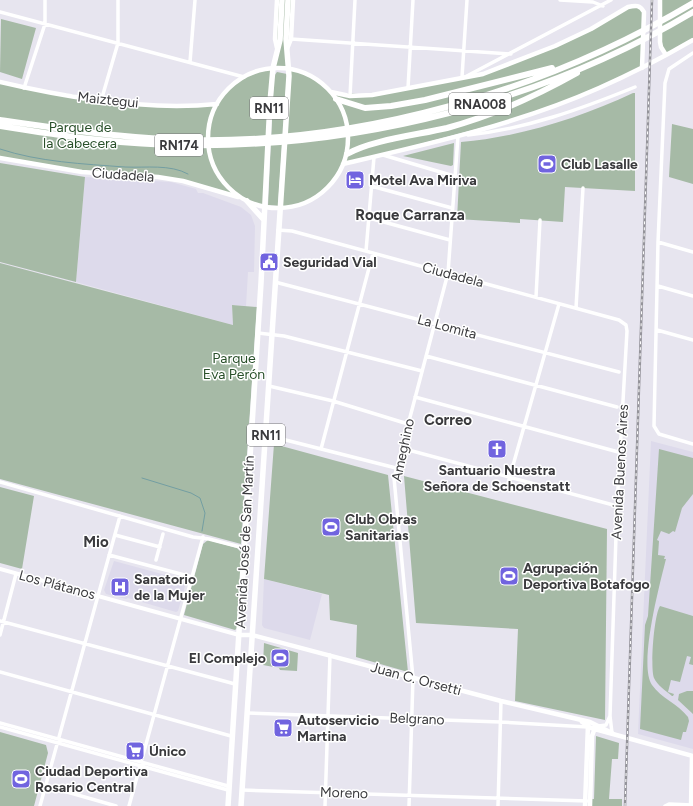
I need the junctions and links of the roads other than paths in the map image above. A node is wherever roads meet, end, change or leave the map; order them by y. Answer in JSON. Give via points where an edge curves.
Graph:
{"nodes":[{"id":1,"x":45,"y":0,"type":"edge"},
{"id":2,"x":118,"y":0,"type":"edge"},
{"id":3,"x":195,"y":0,"type":"edge"},
{"id":4,"x":277,"y":0,"type":"edge"},
{"id":5,"x":282,"y":0,"type":"edge"},
{"id":6,"x":288,"y":0,"type":"edge"},
{"id":7,"x":293,"y":0,"type":"edge"},
{"id":8,"x":355,"y":0,"type":"edge"},
{"id":9,"x":413,"y":0,"type":"edge"},
{"id":10,"x":467,"y":0,"type":"edge"},
{"id":11,"x":560,"y":0,"type":"edge"},
{"id":12,"x":611,"y":0,"type":"edge"},
{"id":13,"x":660,"y":0,"type":"edge"},
{"id":14,"x":693,"y":3,"type":"edge"},
{"id":15,"x":603,"y":6,"type":"junction"},
{"id":16,"x":0,"y":12,"type":"edge"},
{"id":17,"x":693,"y":12,"type":"edge"},
{"id":18,"x":45,"y":24,"type":"junction"},
{"id":19,"x":291,"y":39,"type":"junction"},
{"id":20,"x":693,"y":40,"type":"edge"},
{"id":21,"x":118,"y":43,"type":"junction"},
{"id":22,"x":352,"y":43,"type":"junction"},
{"id":23,"x":411,"y":47,"type":"junction"},
{"id":24,"x":277,"y":48,"type":"junction"},
{"id":25,"x":287,"y":50,"type":"junction"},
{"id":26,"x":464,"y":51,"type":"junction"},
{"id":27,"x":693,"y":53,"type":"edge"},
{"id":28,"x":511,"y":54,"type":"junction"},
{"id":29,"x":666,"y":55,"type":"junction"},
{"id":30,"x":584,"y":58,"type":"junction"},
{"id":31,"x":190,"y":62,"type":"junction"},
{"id":32,"x":597,"y":62,"type":"junction"},
{"id":33,"x":273,"y":68,"type":"junction"},
{"id":34,"x":642,"y":68,"type":"junction"},
{"id":35,"x":289,"y":69,"type":"junction"},
{"id":36,"x":244,"y":77,"type":"junction"},
{"id":37,"x":463,"y":77,"type":"junction"},
{"id":38,"x":0,"y":82,"type":"edge"},
{"id":39,"x":635,"y":87,"type":"dead end"},
{"id":40,"x":24,"y":88,"type":"junction"},
{"id":41,"x":408,"y":88,"type":"junction"},
{"id":42,"x":331,"y":92,"type":"junction"},
{"id":43,"x":350,"y":96,"type":"junction"},
{"id":44,"x":336,"y":99,"type":"junction"},
{"id":45,"x":101,"y":101,"type":"junction"},
{"id":46,"x":217,"y":104,"type":"junction"},
{"id":47,"x":541,"y":110,"type":"junction"},
{"id":48,"x":0,"y":120,"type":"edge"},
{"id":49,"x":543,"y":120,"type":"junction"},
{"id":50,"x":0,"y":126,"type":"edge"},
{"id":51,"x":358,"y":129,"type":"junction"},
{"id":52,"x":457,"y":136,"type":"junction"},
{"id":53,"x":347,"y":154,"type":"junction"},
{"id":54,"x":383,"y":155,"type":"junction"},
{"id":55,"x":374,"y":157,"type":"junction"},
{"id":56,"x":0,"y":158,"type":"edge"},
{"id":57,"x":343,"y":164,"type":"junction"},
{"id":58,"x":454,"y":176,"type":"junction"},
{"id":59,"x":371,"y":186,"type":"junction"},
{"id":60,"x":583,"y":188,"type":"dead end"},
{"id":61,"x":246,"y":200,"type":"junction"},
{"id":62,"x":265,"y":207,"type":"junction"},
{"id":63,"x":280,"y":208,"type":"junction"},
{"id":64,"x":452,"y":208,"type":"junction"},
{"id":65,"x":369,"y":218,"type":"junction"},
{"id":66,"x":540,"y":220,"type":"dead end"},
{"id":67,"x":264,"y":221,"type":"junction"},
{"id":68,"x":278,"y":230,"type":"junction"},
{"id":69,"x":450,"y":240,"type":"junction"},
{"id":70,"x":658,"y":242,"type":"junction"},
{"id":71,"x":366,"y":251,"type":"junction"},
{"id":72,"x":693,"y":252,"type":"edge"},
{"id":73,"x":373,"y":253,"type":"junction"},
{"id":74,"x":448,"y":273,"type":"junction"},
{"id":75,"x":275,"y":282,"type":"junction"},
{"id":76,"x":658,"y":286,"type":"junction"},
{"id":77,"x":693,"y":296,"type":"edge"},
{"id":78,"x":536,"y":297,"type":"junction"},
{"id":79,"x":359,"y":304,"type":"junction"},
{"id":80,"x":559,"y":304,"type":"junction"},
{"id":81,"x":576,"y":308,"type":"junction"},
{"id":82,"x":435,"y":324,"type":"junction"},
{"id":83,"x":626,"y":325,"type":"joint"},
{"id":84,"x":657,"y":330,"type":"junction"},
{"id":85,"x":258,"y":333,"type":"junction"},
{"id":86,"x":271,"y":334,"type":"junction"},
{"id":87,"x":693,"y":340,"type":"edge"},
{"id":88,"x":346,"y":352,"type":"junction"},
{"id":89,"x":545,"y":352,"type":"junction"},
{"id":90,"x":426,"y":356,"type":"junction"},
{"id":91,"x":422,"y":371,"type":"junction"},
{"id":92,"x":619,"y":372,"type":"dead end"},
{"id":93,"x":536,"y":385,"type":"junction"},
{"id":94,"x":269,"y":386,"type":"junction"},
{"id":95,"x":415,"y":397,"type":"junction"},
{"id":96,"x":334,"y":401,"type":"junction"},
{"id":97,"x":617,"y":407,"type":"dead end"},
{"id":98,"x":408,"y":424,"type":"junction"},
{"id":99,"x":525,"y":427,"type":"junction"},
{"id":100,"x":266,"y":435,"type":"junction"},
{"id":101,"x":693,"y":444,"type":"edge"},
{"id":102,"x":401,"y":448,"type":"junction"},
{"id":103,"x":321,"y":449,"type":"junction"},
{"id":104,"x":622,"y":453,"type":"junction"},
{"id":105,"x":396,"y":468,"type":"junction"},
{"id":106,"x":510,"y":477,"type":"junction"},
{"id":107,"x":0,"y":482,"type":"edge"},
{"id":108,"x":506,"y":490,"type":"dead end"},
{"id":109,"x":617,"y":506,"type":"junction"},
{"id":110,"x":120,"y":516,"type":"junction"},
{"id":111,"x":163,"y":534,"type":"dead end"},
{"id":112,"x":115,"y":535,"type":"junction"},
{"id":113,"x":203,"y":537,"type":"junction"},
{"id":114,"x":160,"y":547,"type":"junction"},
{"id":115,"x":244,"y":548,"type":"junction"},
{"id":116,"x":109,"y":555,"type":"junction"},
{"id":117,"x":156,"y":560,"type":"dead end"},
{"id":118,"x":0,"y":569,"type":"edge"},
{"id":119,"x":16,"y":574,"type":"junction"},
{"id":120,"x":192,"y":577,"type":"junction"},
{"id":121,"x":98,"y":596,"type":"junction"},
{"id":122,"x":180,"y":619,"type":"junction"},
{"id":123,"x":2,"y":621,"type":"edge"},
{"id":124,"x":0,"y":635,"type":"edge"},
{"id":125,"x":239,"y":635,"type":"junction"},
{"id":126,"x":252,"y":635,"type":"junction"},
{"id":127,"x":85,"y":644,"type":"junction"},
{"id":128,"x":330,"y":655,"type":"junction"},
{"id":129,"x":167,"y":666,"type":"junction"},
{"id":130,"x":0,"y":672,"type":"edge"},
{"id":131,"x":413,"y":678,"type":"junction"},
{"id":132,"x":235,"y":684,"type":"junction"},
{"id":133,"x":72,"y":692,"type":"junction"},
{"id":134,"x":501,"y":702,"type":"junction"},
{"id":135,"x":247,"y":713,"type":"junction"},
{"id":136,"x":154,"y":715,"type":"junction"},
{"id":137,"x":328,"y":716,"type":"junction"},
{"id":138,"x":610,"y":716,"type":"junction"},
{"id":139,"x":412,"y":718,"type":"junction"},
{"id":140,"x":500,"y":722,"type":"junction"},
{"id":141,"x":0,"y":723,"type":"edge"},
{"id":142,"x":593,"y":726,"type":"junction"},
{"id":143,"x":0,"y":727,"type":"edge"},
{"id":144,"x":612,"y":734,"type":"junction"},
{"id":145,"x":231,"y":736,"type":"junction"},
{"id":146,"x":58,"y":741,"type":"junction"},
{"id":147,"x":693,"y":756,"type":"edge"},
{"id":148,"x":140,"y":764,"type":"junction"},
{"id":149,"x":46,"y":786,"type":"junction"},
{"id":150,"x":228,"y":788,"type":"junction"},
{"id":151,"x":242,"y":790,"type":"junction"},
{"id":152,"x":326,"y":792,"type":"junction"},
{"id":153,"x":410,"y":795,"type":"junction"},
{"id":154,"x":498,"y":798,"type":"junction"},
{"id":155,"x":587,"y":804,"type":"edge"},
{"id":156,"x":691,"y":805,"type":"edge"},
{"id":157,"x":40,"y":806,"type":"edge"},
{"id":158,"x":116,"y":806,"type":"edge"},
{"id":159,"x":129,"y":806,"type":"edge"},
{"id":160,"x":228,"y":806,"type":"edge"},
{"id":161,"x":241,"y":806,"type":"edge"},
{"id":162,"x":325,"y":806,"type":"edge"},
{"id":163,"x":409,"y":806,"type":"edge"},
{"id":164,"x":498,"y":806,"type":"edge"},
{"id":165,"x":664,"y":806,"type":"edge"}],
"edges":[{"from":1,"to":18,"type":"street"},
{"from":2,"to":21,"type":"street"},
{"from":3,"to":31,"type":"street"},
{"from":4,"to":24,"type":"main road"},
{"from":5,"to":24,"type":"main road"},
{"from":6,"to":25,"type":"main road"},
{"from":7,"to":19,"type":"main road"},
{"from":8,"to":22,"type":"street"},
{"from":9,"to":23,"type":"street"},
{"from":10,"to":26,"type":"street"},
{"from":11,"to":15,"type":"street","via":[[592,2]]},
{"from":12,"to":15,"type":"street"},
{"from":13,"to":29,"type":"main road","via":[[660,42]]},
{"from":14,"to":30,"type":"highway","number":"RNA008"},
{"from":15,"to":28,"type":"street"},
{"from":16,"to":18,"type":"street"},
{"from":17,"to":32,"type":"highway","number":"RNA008"},
{"from":18,"to":21,"type":"street"},
{"from":18,"to":40,"type":"street"},
{"from":19,"to":22,"type":"street"},
{"from":19,"to":25,"type":"main road"},
{"from":20,"to":29,"type":"main road"},
{"from":21,"to":31,"type":"street"},
{"from":21,"to":45,"type":"street"},
{"from":22,"to":23,"type":"street"},
{"from":22,"to":43,"type":"street"},
{"from":23,"to":26,"type":"street"},
{"from":23,"to":41,"type":"street"},
{"from":24,"to":33,"type":"main road"},
{"from":25,"to":35,"type":"main road"},
{"from":26,"to":28,"type":"street"},
{"from":26,"to":37,"type":"street"},
{"from":27,"to":70,"type":"street","via":[[674,64],[666,74]]},
{"from":28,"to":37,"type":"street"},
{"from":29,"to":34,"type":"main road"},
{"from":30,"to":44,"type":"highway","via":[[494,84],[391,106],[365,108]]},
{"from":30,"to":51,"type":"highway","number":"RNA008","via":[[465,103]]},
{"from":31,"to":36,"type":"street"},
{"from":32,"to":51,"type":"highway","number":"RNA008","via":[[504,97],[466,108]]},
{"from":32,"to":53,"type":"highway","via":[[540,94],[484,116],[428,132],[363,146]]},
{"from":33,"to":35,"type":"main road"},
{"from":33,"to":36,"type":"main road"},
{"from":33,"to":62,"type":"main road","number":"RN11"},
{"from":34,"to":37,"type":"main road","via":[[644,12],[635,5],[555,46],[483,74]]},
{"from":34,"to":47,"type":"main road","via":[[597,89]]},
{"from":35,"to":42,"type":"main road","via":[[311,76]]},
{"from":35,"to":63,"type":"main road","number":"RN11"},
{"from":36,"to":46,"type":"main road","via":[[227,90]]},
{"from":37,"to":41,"type":"main road"},
{"from":38,"to":40,"type":"main road","name":"Maiztegui"},
{"from":39,"to":49,"type":"street"},
{"from":40,"to":45,"type":"main road","name":"Maiztegui"},
{"from":41,"to":43,"type":"main road","via":[[372,95]]},
{"from":42,"to":43,"type":"main road"},
{"from":42,"to":44,"type":"main road"},
{"from":44,"to":53,"type":"main road","via":[[347,125]]},
{"from":45,"to":46,"type":"main road","name":"Maiztegui","via":[[165,105]]},
{"from":46,"to":61,"type":"main road","via":[[209,131],[211,159],[225,184]]},
{"from":47,"to":49,"type":"street"},
{"from":47,"to":52,"type":"main road"},
{"from":48,"to":51,"type":"highway","number":"RN174","via":[[82,133],[184,140],[278,137]]},
{"from":49,"to":52,"type":"street","via":[[501,130]]},
{"from":50,"to":51,"type":"highway","number":"RN174","via":[[83,138],[185,145],[277,142]]},
{"from":52,"to":54,"type":"main road"},
{"from":52,"to":58,"type":"street","name":"Ameghino"},
{"from":53,"to":57,"type":"main road","name":"Ciudadela"},
{"from":54,"to":55,"type":"main road"},
{"from":54,"to":58,"type":"street"},
{"from":55,"to":57,"type":"main road"},
{"from":55,"to":59,"type":"street"},
{"from":56,"to":61,"type":"main road","name":"Ciudadela","via":[[82,172],[182,181]]},
{"from":57,"to":63,"type":"main road","name":"Ciudadela","via":[[336,178],[321,194],[301,204]]},
{"from":58,"to":64,"type":"street","name":"Ameghino"},
{"from":59,"to":64,"type":"street"},
{"from":59,"to":65,"type":"street"},
{"from":60,"to":81,"type":"street"},
{"from":61,"to":62,"type":"main road","name":"Ciudadela"},
{"from":61,"to":67,"type":"main road"},
{"from":62,"to":63,"type":"main road","name":"Ciudadela"},
{"from":62,"to":67,"type":"main road","name":"Avenida José de San Martín","number":"RN11"},
{"from":63,"to":68,"type":"main road","name":"Avenida José de San Martín","number":"RN11"},
{"from":64,"to":69,"type":"street","name":"Ameghino"},
{"from":65,"to":69,"type":"street"},
{"from":65,"to":71,"type":"street"},
{"from":66,"to":78,"type":"street"},
{"from":67,"to":85,"type":"main road","name":"Avenida José de San Martín","number":"RN11"},
{"from":68,"to":71,"type":"street","name":"Ciudadela","via":[[292,231]]},
{"from":68,"to":75,"type":"main road","name":"Avenida José de San Martín","number":"RN11"},
{"from":69,"to":74,"type":"street","name":"Ameghino"},
{"from":70,"to":72,"type":"street"},
{"from":70,"to":76,"type":"street"},
{"from":71,"to":73,"type":"street","name":"Ciudadela"},
{"from":73,"to":74,"type":"street","name":"Ciudadela"},
{"from":73,"to":79,"type":"street"},
{"from":74,"to":78,"type":"street","name":"Ciudadela"},
{"from":74,"to":82,"type":"street","name":"Ameghino"},
{"from":75,"to":79,"type":"street","name":"La Lomita"},
{"from":75,"to":86,"type":"main road","name":"Avenida José de San Martín","number":"RN11"},
{"from":76,"to":77,"type":"street"},
{"from":76,"to":84,"type":"street"},
{"from":78,"to":80,"type":"street","name":"Ciudadela"},
{"from":79,"to":82,"type":"street","name":"La Lomita"},
{"from":79,"to":88,"type":"street"},
{"from":80,"to":81,"type":"street","name":"Ciudadela"},
{"from":80,"to":89,"type":"street"},
{"from":81,"to":83,"type":"street","name":"Ciudadela","via":[[619,320]]},
{"from":82,"to":89,"type":"street","name":"La Lomita"},
{"from":82,"to":90,"type":"street","name":"Ameghino"},
{"from":83,"to":104,"type":"street","name":"Avenida Buenos Aires"},
{"from":84,"to":87,"type":"street"},
{"from":84,"to":101,"type":"street","via":[[654,426],[660,434]]},
{"from":85,"to":86,"type":"street"},
{"from":85,"to":115,"type":"main road","name":"Avenida José de San Martín","number":"RN11"},
{"from":86,"to":88,"type":"street"},
{"from":86,"to":94,"type":"main road","name":"Avenida José de San Martín","number":"RN11"},
{"from":88,"to":91,"type":"street"},
{"from":88,"to":96,"type":"street"},
{"from":89,"to":92,"type":"street","name":"La Lomita"},
{"from":89,"to":93,"type":"street"},
{"from":90,"to":91,"type":"street","name":"Ameghino"},
{"from":90,"to":93,"type":"street"},
{"from":91,"to":95,"type":"street","name":"Ameghino"},
{"from":93,"to":97,"type":"street"},
{"from":93,"to":99,"type":"street"},
{"from":94,"to":96,"type":"street"},
{"from":94,"to":100,"type":"main road","name":"Avenida José de San Martín","number":"RN11"},
{"from":95,"to":98,"type":"street","name":"Ameghino"},
{"from":95,"to":99,"type":"street"},
{"from":96,"to":98,"type":"street"},
{"from":96,"to":103,"type":"street"},
{"from":98,"to":102,"type":"street","name":"Ameghino"},
{"from":99,"to":104,"type":"street"},
{"from":99,"to":106,"type":"street"},
{"from":100,"to":103,"type":"street"},
{"from":100,"to":126,"type":"main road","name":"Avenida José de San Martín","number":"RN11"},
{"from":102,"to":105,"type":"street","name":"Ameghino"},
{"from":102,"to":106,"type":"street"},
{"from":103,"to":105,"type":"street"},
{"from":104,"to":109,"type":"street","name":"Avenida Buenos Aires"},
{"from":105,"to":131,"type":"street","name":"Ameghino","via":[[394,478]]},
{"from":106,"to":108,"type":"street"},
{"from":106,"to":109,"type":"street"},
{"from":107,"to":110,"type":"street"},
{"from":109,"to":138,"type":"street","name":"Avenida Buenos Aires"},
{"from":110,"to":112,"type":"street"},
{"from":110,"to":113,"type":"street","via":[[194,537]]},
{"from":111,"to":114,"type":"street"},
{"from":112,"to":114,"type":"street"},
{"from":112,"to":116,"type":"street"},
{"from":113,"to":115,"type":"street"},
{"from":113,"to":120,"type":"street"},
{"from":114,"to":117,"type":"street"},
{"from":115,"to":125,"type":"main road","name":"Avenida José de San Martín","number":"RN11"},
{"from":116,"to":120,"type":"street"},
{"from":116,"to":121,"type":"street"},
{"from":118,"to":119,"type":"street","name":"Los Plátanos"},
{"from":119,"to":121,"type":"street","name":"Los Plátanos"},
{"from":119,"to":123,"type":"street"},
{"from":120,"to":122,"type":"street"},
{"from":121,"to":122,"type":"street","name":"Los Plátanos"},
{"from":121,"to":127,"type":"street"},
{"from":122,"to":125,"type":"street","name":"Los Plátanos"},
{"from":122,"to":129,"type":"street"},
{"from":123,"to":124,"type":"street"},
{"from":123,"to":127,"type":"street"},
{"from":125,"to":126,"type":"main road","name":"Los Plátanos"},
{"from":125,"to":132,"type":"main road","name":"Avenida José de San Martín","number":"RN11"},
{"from":126,"to":128,"type":"main road","name":"Juan C. Orsetti"},
{"from":126,"to":135,"type":"main road","name":"Avenida José de San Martín","number":"RN11"},
{"from":127,"to":129,"type":"street"},
{"from":127,"to":133,"type":"street"},
{"from":128,"to":131,"type":"main road","name":"Juan C. Orsetti"},
{"from":128,"to":137,"type":"street"},
{"from":129,"to":132,"type":"street"},
{"from":129,"to":136,"type":"street"},
{"from":130,"to":133,"type":"street"},
{"from":131,"to":134,"type":"main road","name":"Juan C. Orsetti"},
{"from":131,"to":139,"type":"street","name":"Ameghino"},
{"from":132,"to":145,"type":"main road","name":"Avenida José de San Martín","number":"RN11"},
{"from":133,"to":136,"type":"street"},
{"from":133,"to":146,"type":"street"},
{"from":134,"to":140,"type":"street"},
{"from":134,"to":142,"type":"main road","name":"Juan C. Orsetti","via":[[581,720]]},
{"from":135,"to":137,"type":"street","name":"Belgrano"},
{"from":135,"to":151,"type":"main road","name":"Avenida José de San Martín","number":"RN11"},
{"from":136,"to":145,"type":"street"},
{"from":136,"to":148,"type":"street"},
{"from":137,"to":139,"type":"street","name":"Belgrano"},
{"from":137,"to":152,"type":"street"},
{"from":138,"to":142,"type":"street","via":[[606,725]]},
{"from":138,"to":144,"type":"street","name":"Avenida Buenos Aires"},
{"from":139,"to":140,"type":"street","name":"Belgrano"},
{"from":139,"to":153,"type":"street","name":"Ameghino"},
{"from":140,"to":142,"type":"street","name":"Belgrano"},
{"from":140,"to":154,"type":"street"},
{"from":141,"to":146,"type":"street"},
{"from":142,"to":144,"type":"main road","name":"Juan C. Orsetti"},
{"from":142,"to":155,"type":"main road"},
{"from":143,"to":146,"type":"street"},
{"from":144,"to":147,"type":"main road","name":"Juan C. Orsetti"},
{"from":145,"to":150,"type":"main road","name":"Avenida José de San Martín","number":"RN11"},
{"from":146,"to":148,"type":"street"},
{"from":146,"to":149,"type":"street"},
{"from":147,"to":156,"type":"main road"},
{"from":148,"to":150,"type":"street"},
{"from":148,"to":159,"type":"street"},
{"from":149,"to":157,"type":"street"},
{"from":149,"to":158,"type":"street"},
{"from":150,"to":160,"type":"main road","name":"Avenida José de San Martín","number":"RN11"},
{"from":151,"to":152,"type":"street","name":"Moreno"},
{"from":151,"to":161,"type":"main road","name":"Avenida José de San Martín","number":"RN11"},
{"from":152,"to":153,"type":"street","name":"Moreno"},
{"from":152,"to":162,"type":"street"},
{"from":153,"to":154,"type":"street","name":"Moreno"},
{"from":153,"to":163,"type":"street","name":"Ameghino"},
{"from":154,"to":155,"type":"street","name":"Moreno"},
{"from":154,"to":164,"type":"street"},
{"from":156,"to":165,"type":"street"}]}
